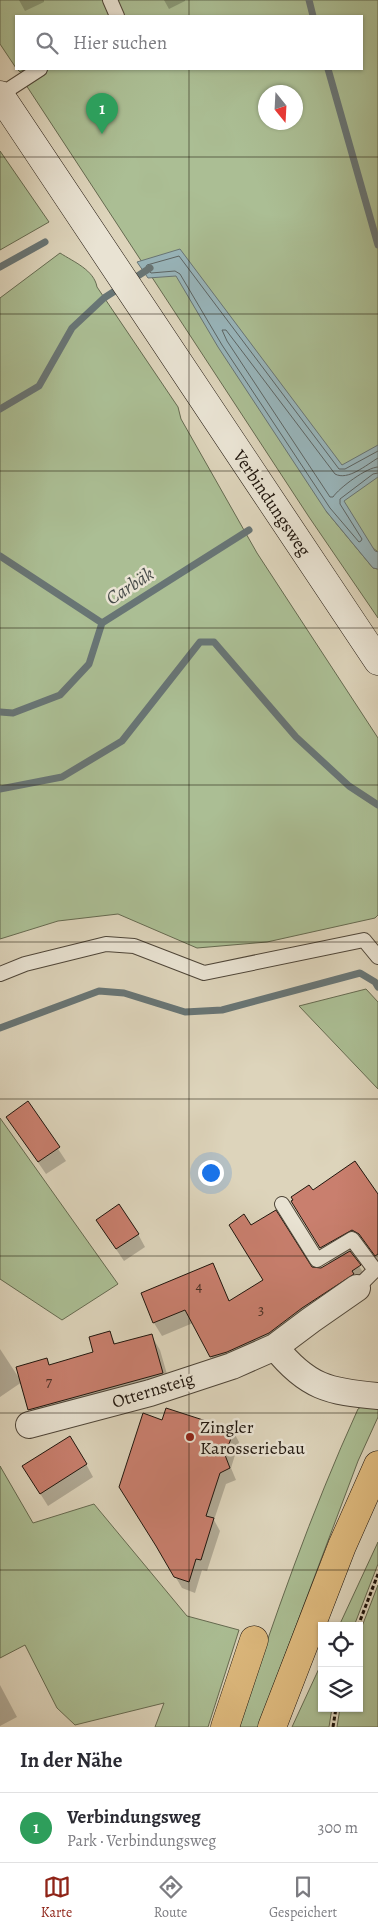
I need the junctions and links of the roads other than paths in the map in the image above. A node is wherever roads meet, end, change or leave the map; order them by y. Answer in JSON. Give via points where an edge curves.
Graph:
{"nodes":[{"id":1,"x":110,"y":0,"type":"edge"},
{"id":2,"x":117,"y":15,"type":"edge"},
{"id":3,"x":38,"y":70,"type":"edge"},
{"id":4,"x":0,"y":95,"type":"edge"},
{"id":5,"x":378,"y":661,"type":"edge"},
{"id":6,"x":378,"y":957,"type":"edge"},
{"id":7,"x":0,"y":974,"type":"edge"},
{"id":8,"x":282,"y":1204,"type":"dead end"},
{"id":9,"x":357,"y":1288,"type":"joint"},
{"id":10,"x":275,"y":1347,"type":"junction"},
{"id":11,"x":378,"y":1396,"type":"edge"},
{"id":12,"x":29,"y":1425,"type":"dead end"},
{"id":13,"x":378,"y":1465,"type":"edge"},
{"id":14,"x":254,"y":1640,"type":"dead end"},
{"id":15,"x":225,"y":1727,"type":"edge"},
{"id":16,"x":272,"y":1727,"type":"edge"}],
"edges":[{"from":1,"to":2,"type":"lane"},
{"from":3,"to":4,"type":"lane"},
{"from":4,"to":5,"type":"main road","name":"Verbindungsweg"},
{"from":6,"to":7,"type":"lane","via":[[364,940],[204,973],[134,946],[106,944],[24,964]]},
{"from":8,"to":9,"type":"lane","via":[[317,1260],[352,1239],[375,1270]]},
{"from":9,"to":10,"type":"street","name":"Otternsteig"},
{"from":10,"to":11,"type":"street","via":[[291,1366],[317,1385]]},
{"from":10,"to":12,"type":"street","name":"Otternsteig","via":[[232,1366],[150,1393]]},
{"from":13,"to":16,"type":"main road"},
{"from":14,"to":15,"type":"main road"}]}
